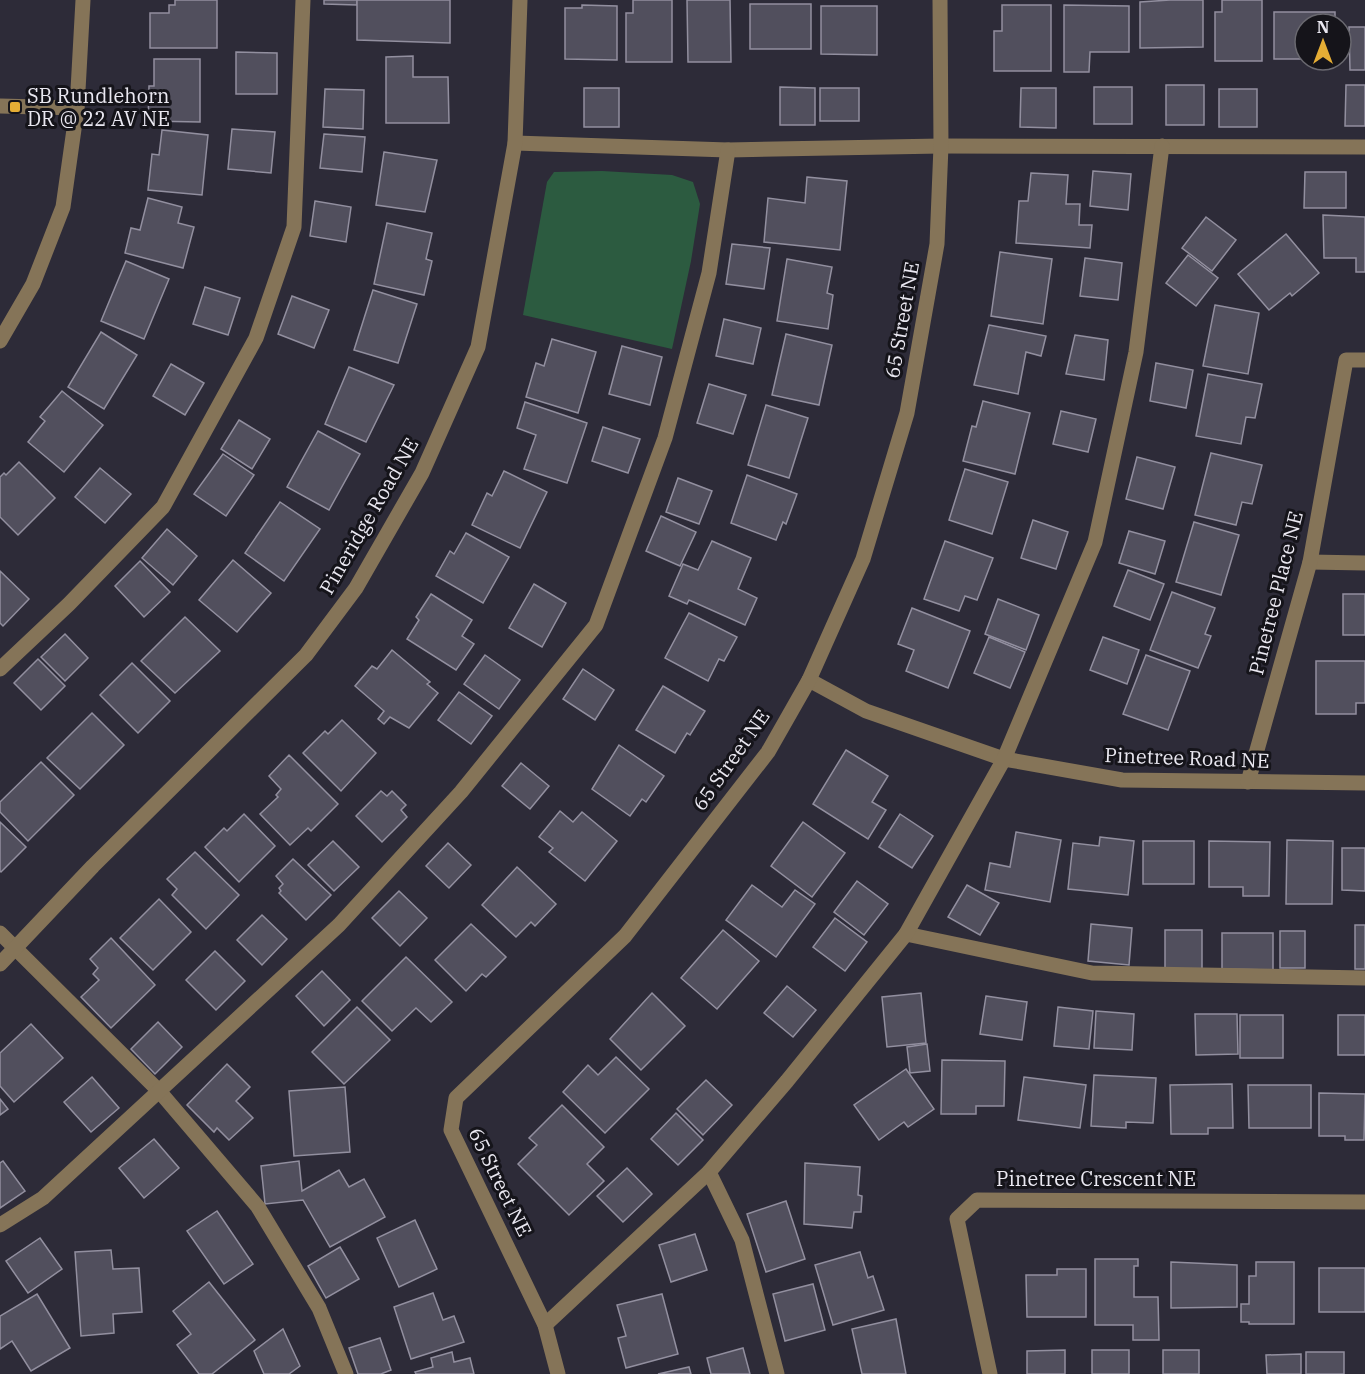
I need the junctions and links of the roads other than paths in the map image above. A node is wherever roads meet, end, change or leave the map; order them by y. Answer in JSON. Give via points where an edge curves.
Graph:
{"nodes":[{"id":1,"x":82,"y":0,"type":"edge"},
{"id":2,"x":303,"y":0,"type":"edge"},
{"id":3,"x":520,"y":0,"type":"edge"},
{"id":4,"x":940,"y":0,"type":"edge"},
{"id":5,"x":0,"y":106,"type":"edge"},
{"id":6,"x":77,"y":108,"type":"junction"},
{"id":7,"x":515,"y":143,"type":"junction"},
{"id":8,"x":941,"y":146,"type":"junction"},
{"id":9,"x":1162,"y":146,"type":"junction"},
{"id":10,"x":1365,"y":147,"type":"edge"},
{"id":11,"x":728,"y":150,"type":"junction"},
{"id":12,"x":0,"y":341,"type":"edge"},
{"id":13,"x":1365,"y":360,"type":"edge"},
{"id":14,"x":1310,"y":562,"type":"junction"},
{"id":15,"x":1365,"y":563,"type":"edge"},
{"id":16,"x":0,"y":669,"type":"edge"},
{"id":17,"x":809,"y":680,"type":"junction"},
{"id":18,"x":1004,"y":759,"type":"junction"},
{"id":19,"x":1248,"y":782,"type":"junction"},
{"id":20,"x":1365,"y":783,"type":"edge"},
{"id":21,"x":0,"y":933,"type":"edge"},
{"id":22,"x":906,"y":934,"type":"junction"},
{"id":23,"x":16,"y":948,"type":"junction"},
{"id":24,"x":0,"y":964,"type":"edge"},
{"id":25,"x":1365,"y":978,"type":"edge"},
{"id":26,"x":160,"y":1092,"type":"junction"},
{"id":27,"x":708,"y":1172,"type":"junction"},
{"id":28,"x":1365,"y":1202,"type":"edge"},
{"id":29,"x":0,"y":1225,"type":"edge"},
{"id":30,"x":545,"y":1325,"type":"junction"},
{"id":31,"x":346,"y":1374,"type":"edge"},
{"id":32,"x":558,"y":1374,"type":"edge"},
{"id":33,"x":777,"y":1374,"type":"edge"},
{"id":34,"x":990,"y":1374,"type":"edge"}],
"edges":[{"from":1,"to":6,"type":"street"},
{"from":2,"to":16,"type":"street","via":[[294,227],[256,338],[163,507]]},
{"from":3,"to":7,"type":"street","name":"Pineridge Road NE"},
{"from":4,"to":8,"type":"street","name":"65 Street NE"},
{"from":5,"to":6,"type":"street"},
{"from":6,"to":12,"type":"street","via":[[63,207],[33,284]]},
{"from":7,"to":11,"type":"street"},
{"from":7,"to":23,"type":"street","name":"Pineridge Road NE","via":[[478,347],[422,473],[356,588],[306,655]]},
{"from":8,"to":9,"type":"street"},
{"from":8,"to":11,"type":"street"},
{"from":8,"to":17,"type":"street","name":"65 Street NE","via":[[937,244],[907,413],[863,559]]},
{"from":9,"to":10,"type":"street"},
{"from":9,"to":18,"type":"street","via":[[1136,352],[1095,542]]},
{"from":11,"to":26,"type":"street","via":[[709,273],[665,438],[596,625],[461,792],[339,925]]},
{"from":13,"to":14,"type":"street","name":"Pinetree Place NE","via":[[1346,360]]},
{"from":14,"to":15,"type":"street"},
{"from":14,"to":19,"type":"street","name":"Pinetree Place NE"},
{"from":17,"to":18,"type":"street","name":"Pinetree Road NE","via":[[866,711]]},
{"from":17,"to":30,"type":"street","name":"65 Street NE","via":[[768,752],[625,936],[456,1098],[451,1130]]},
{"from":18,"to":19,"type":"street","name":"Pinetree Road NE","via":[[1122,780]]},
{"from":18,"to":22,"type":"street"},
{"from":19,"to":20,"type":"street","name":"Pinetree Road NE"},
{"from":21,"to":23,"type":"street"},
{"from":22,"to":25,"type":"street","via":[[1092,973]]},
{"from":22,"to":27,"type":"street"},
{"from":23,"to":24,"type":"street","name":"Pineridge Road NE"},
{"from":23,"to":26,"type":"street"},
{"from":26,"to":29,"type":"street","via":[[44,1198]]},
{"from":26,"to":31,"type":"street","via":[[258,1207],[319,1308]]},
{"from":27,"to":30,"type":"street"},
{"from":27,"to":33,"type":"street","via":[[742,1240]]},
{"from":28,"to":34,"type":"street","name":"Pinetree Crescent NE","via":[[977,1200],[957,1219]]},
{"from":30,"to":32,"type":"street","name":"65 Street NE"}]}
